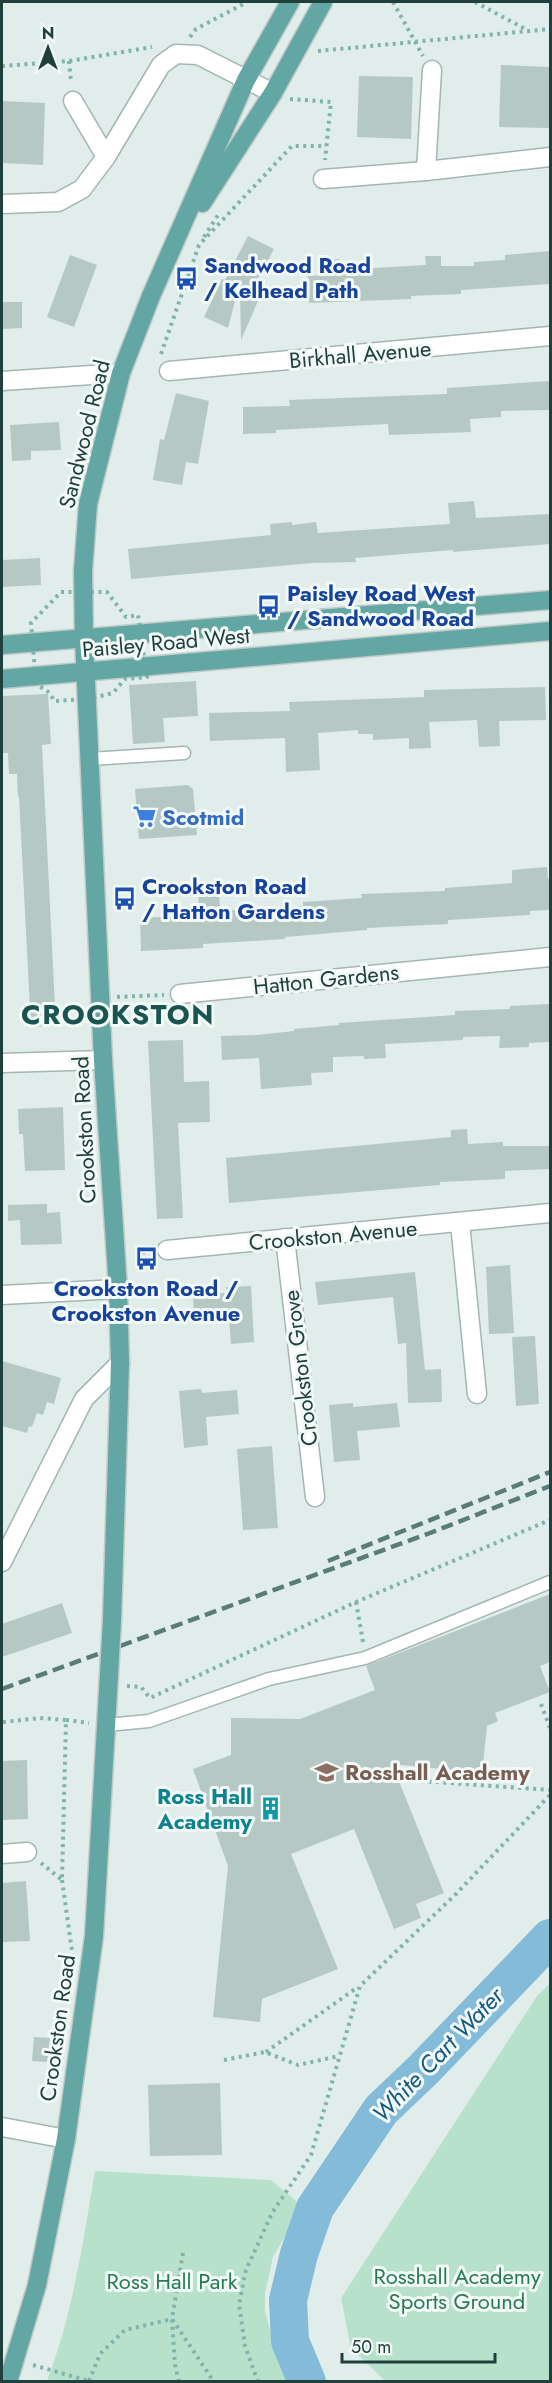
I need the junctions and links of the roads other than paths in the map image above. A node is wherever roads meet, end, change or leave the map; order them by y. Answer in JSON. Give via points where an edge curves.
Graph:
{"nodes":[{"id":1,"x":290,"y":2,"type":"edge"},
{"id":2,"x":323,"y":2,"type":"edge"},
{"id":3,"x":432,"y":70,"type":"dead end"},
{"id":4,"x":246,"y":80,"type":"junction"},
{"id":5,"x":281,"y":96,"type":"junction"},
{"id":6,"x":73,"y":101,"type":"dead end"},
{"id":7,"x":106,"y":157,"type":"junction"},
{"id":8,"x":550,"y":157,"type":"edge"},
{"id":9,"x":426,"y":171,"type":"junction"},
{"id":10,"x":323,"y":178,"type":"road end"},
{"id":11,"x":2,"y":204,"type":"edge"},
{"id":12,"x":172,"y":249,"type":"junction"},
{"id":13,"x":550,"y":336,"type":"edge"},
{"id":14,"x":164,"y":371,"type":"road end"},
{"id":15,"x":121,"y":373,"type":"junction"},
{"id":16,"x":2,"y":381,"type":"edge"},
{"id":17,"x":550,"y":600,"type":"edge"},
{"id":18,"x":550,"y":631,"type":"edge"},
{"id":19,"x":84,"y":638,"type":"junction"},
{"id":20,"x":2,"y":645,"type":"edge"},
{"id":21,"x":86,"y":673,"type":"junction"},
{"id":22,"x":2,"y":679,"type":"edge"},
{"id":23,"x":184,"y":753,"type":"dead end"},
{"id":24,"x":90,"y":759,"type":"junction"},
{"id":25,"x":550,"y":957,"type":"edge"},
{"id":26,"x":180,"y":994,"type":"road end"},
{"id":27,"x":103,"y":1060,"type":"junction"},
{"id":28,"x":2,"y":1063,"type":"edge"},
{"id":29,"x":550,"y":1213,"type":"edge"},
{"id":30,"x":460,"y":1223,"type":"junction"},
{"id":31,"x":285,"y":1238,"type":"junction"},
{"id":32,"x":167,"y":1250,"type":"road end"},
{"id":33,"x":118,"y":1289,"type":"junction"},
{"id":34,"x":2,"y":1295,"type":"edge"},
{"id":35,"x":120,"y":1363,"type":"junction"},
{"id":36,"x":477,"y":1394,"type":"dead end"},
{"id":37,"x":315,"y":1497,"type":"dead end"},
{"id":38,"x":2,"y":1562,"type":"edge"},
{"id":39,"x":550,"y":1582,"type":"edge"},
{"id":40,"x":106,"y":1725,"type":"junction"},
{"id":41,"x":27,"y":1852,"type":"road end"},
{"id":42,"x":2,"y":1854,"type":"edge"},
{"id":43,"x":2,"y":2127,"type":"edge"},
{"id":44,"x":66,"y":2139,"type":"junction"},
{"id":45,"x":8,"y":2382,"type":"edge"}],
"edges":[{"from":1,"to":4,"type":"main road","name":"Sandwood Road"},
{"from":2,"to":5,"type":"main road","name":"Sandwood Road"},
{"from":3,"to":9,"type":"street"},
{"from":4,"to":5,"type":"street"},
{"from":4,"to":7,"type":"street","via":[[198,55],[176,54],[161,65]]},
{"from":4,"to":12,"type":"main road","name":"Sandwood Road"},
{"from":5,"to":12,"type":"main road","name":"Sandwood Road"},
{"from":6,"to":7,"type":"street"},
{"from":7,"to":11,"type":"street","via":[[82,189],[58,202]]},
{"from":8,"to":9,"type":"street"},
{"from":9,"to":10,"type":"street"},
{"from":12,"to":15,"type":"main road","name":"Sandwood Road"},
{"from":13,"to":14,"type":"street","name":"Birkhall Avenue"},
{"from":15,"to":16,"type":"street"},
{"from":15,"to":19,"type":"main road","name":"Sandwood Road","via":[[88,504],[82,570]]},
{"from":17,"to":19,"type":"main road","name":"Paisley Road West"},
{"from":18,"to":21,"type":"main road","name":"Paisley Road West"},
{"from":19,"to":20,"type":"main road","name":"Paisley Road West"},
{"from":19,"to":21,"type":"main road","name":"Crookston Road"},
{"from":21,"to":22,"type":"main road","name":"Paisley Road West"},
{"from":21,"to":24,"type":"main road","name":"Crookston Road"},
{"from":23,"to":24,"type":"lane"},
{"from":24,"to":27,"type":"main road","name":"Crookston Road"},
{"from":25,"to":26,"type":"street","name":"Hatton Gardens"},
{"from":27,"to":28,"type":"street"},
{"from":27,"to":33,"type":"main road","name":"Crookston Road"},
{"from":29,"to":30,"type":"street","name":"Crookston Avenue"},
{"from":30,"to":31,"type":"street","name":"Crookston Avenue"},
{"from":30,"to":36,"type":"street"},
{"from":31,"to":32,"type":"street","name":"Crookston Avenue"},
{"from":31,"to":37,"type":"street","name":"Crookston Grove"},
{"from":33,"to":34,"type":"street"},
{"from":33,"to":35,"type":"main road","name":"Crookston Road"},
{"from":35,"to":38,"type":"street","via":[[84,1399]]},
{"from":35,"to":40,"type":"main road","name":"Crookston Road","bridge":true},
{"from":39,"to":40,"type":"lane","via":[[366,1658],[269,1679],[149,1721]]},
{"from":40,"to":44,"type":"main road","name":"Crookston Road","via":[[94,1936]]},
{"from":41,"to":42,"type":"street"},
{"from":43,"to":44,"type":"street"},
{"from":44,"to":45,"type":"main road","name":"Crookston Road","via":[[37,2285]]}]}
